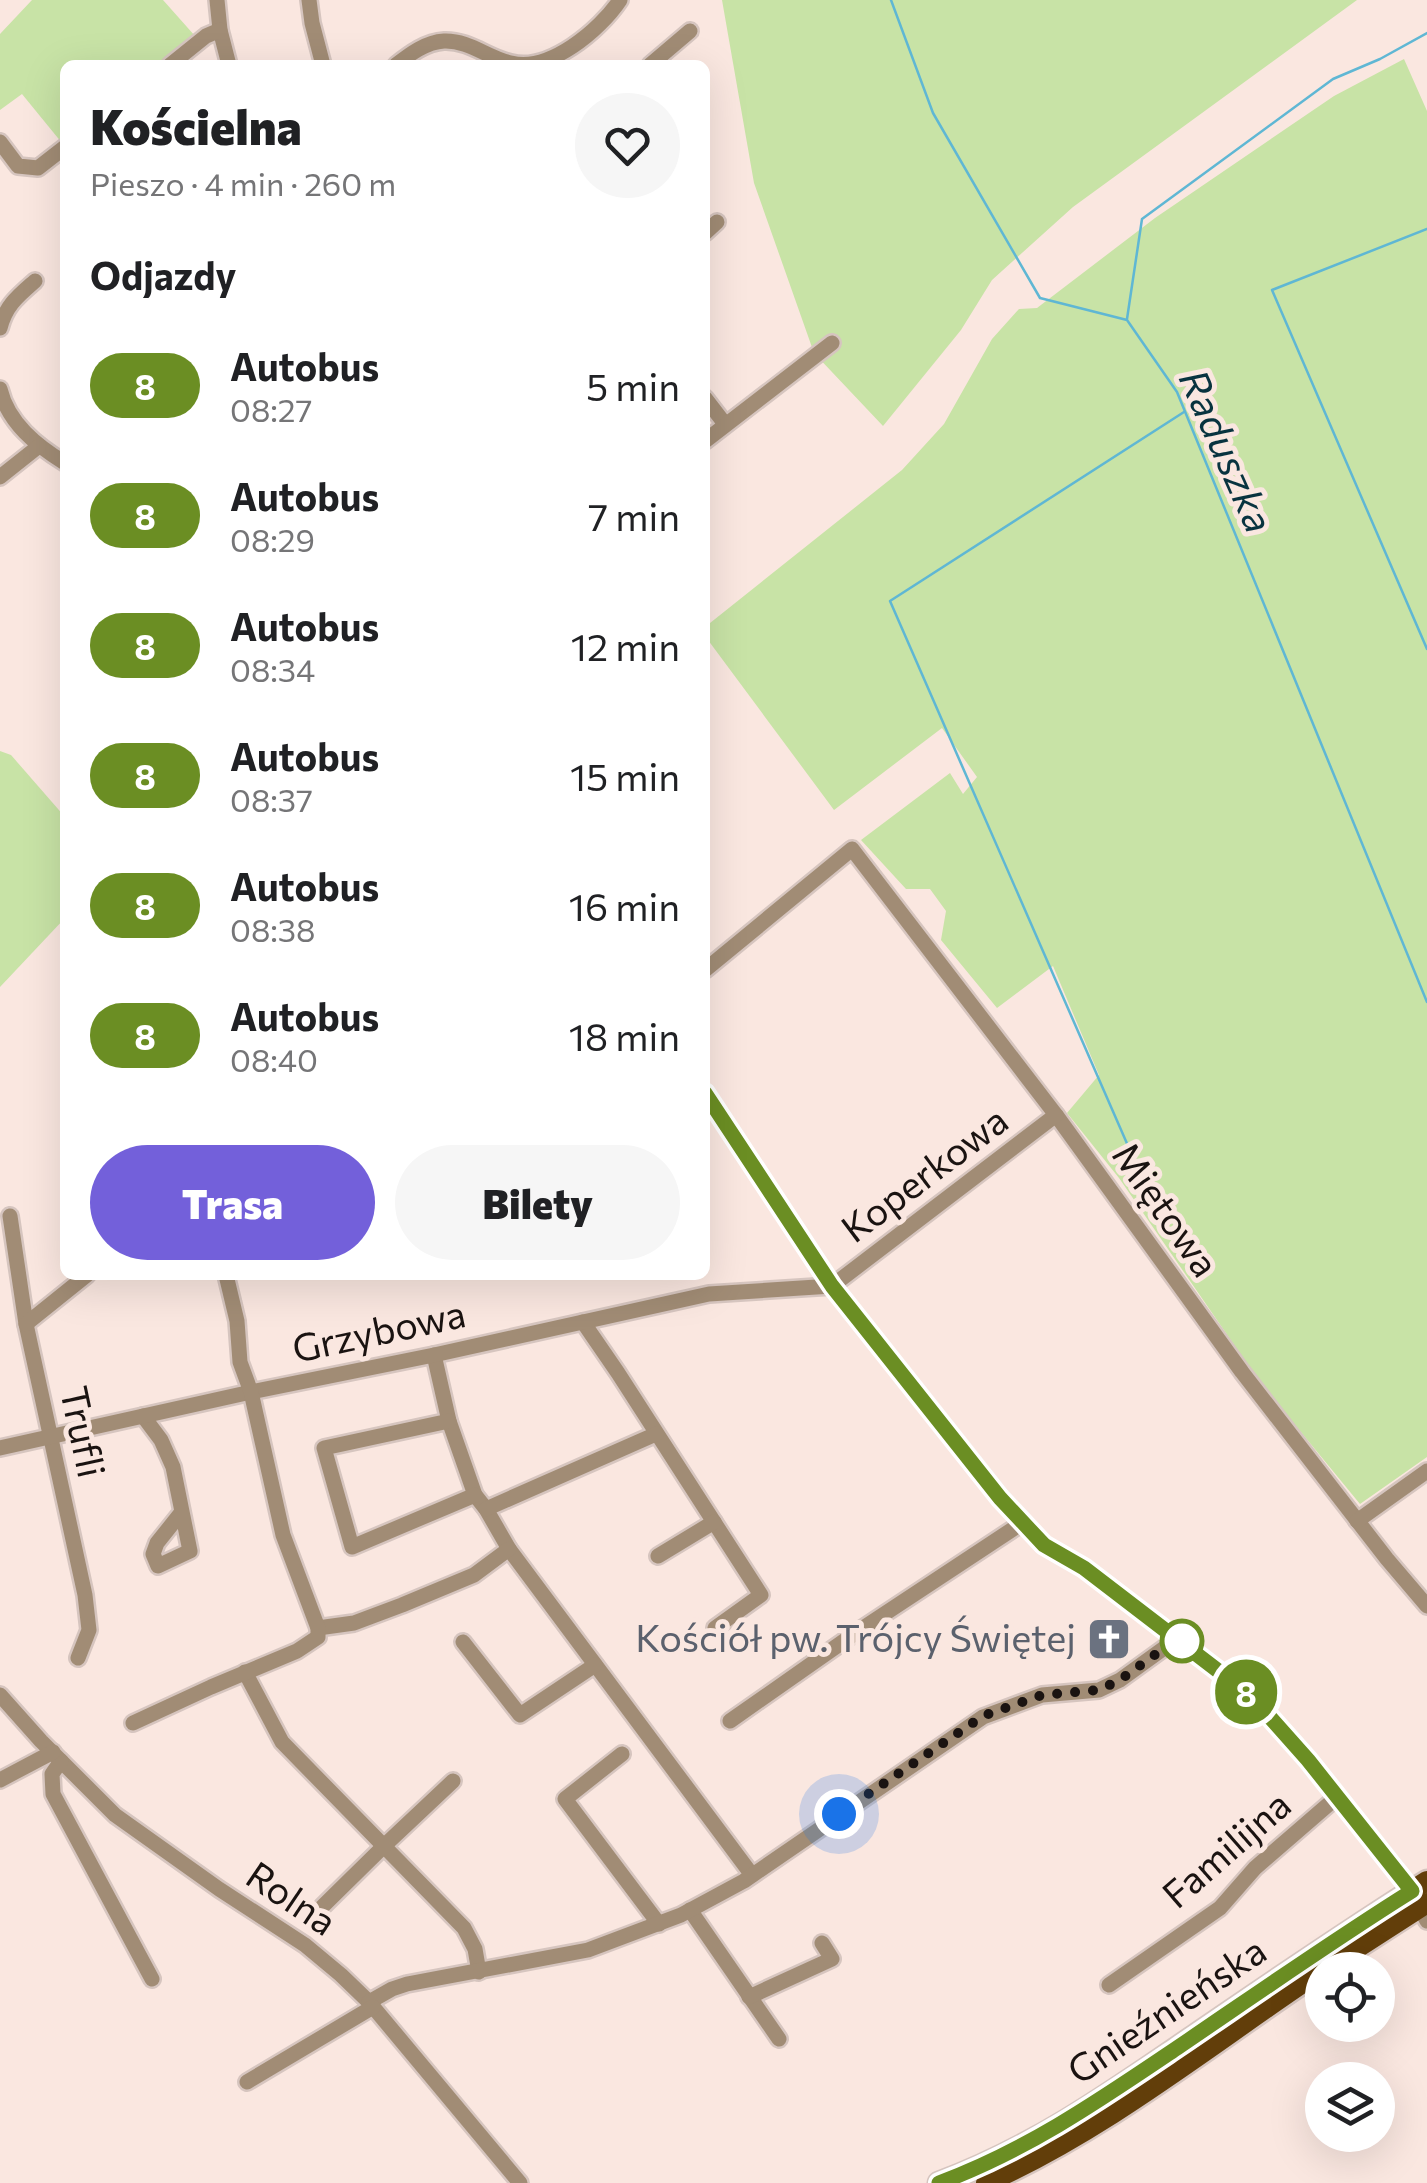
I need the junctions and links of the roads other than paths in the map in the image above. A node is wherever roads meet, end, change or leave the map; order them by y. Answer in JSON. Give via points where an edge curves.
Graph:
{"nodes":[{"id":1,"x":217,"y":0,"type":"edge"},
{"id":2,"x":309,"y":0,"type":"edge"},
{"id":3,"x":620,"y":0,"type":"edge"},
{"id":4,"x":220,"y":30,"type":"junction"},
{"id":5,"x":690,"y":31,"type":"dead end"},
{"id":6,"x":176,"y":60,"type":"edge"},
{"id":7,"x":227,"y":60,"type":"edge"},
{"id":8,"x":322,"y":60,"type":"edge"},
{"id":9,"x":404,"y":60,"type":"edge"},
{"id":10,"x":499,"y":60,"type":"edge"},
{"id":11,"x":548,"y":60,"type":"edge"},
{"id":12,"x":656,"y":60,"type":"edge"},
{"id":13,"x":0,"y":142,"type":"edge"},
{"id":14,"x":60,"y":151,"type":"edge"},
{"id":15,"x":35,"y":281,"type":"dead end"},
{"id":16,"x":0,"y":328,"type":"edge"},
{"id":17,"x":832,"y":344,"type":"dead end"},
{"id":18,"x":0,"y":389,"type":"edge"},
{"id":19,"x":710,"y":404,"type":"edge"},
{"id":20,"x":725,"y":424,"type":"junction"},
{"id":21,"x":710,"y":437,"type":"edge"},
{"id":22,"x":39,"y":446,"type":"junction"},
{"id":23,"x":60,"y":460,"type":"edge"},
{"id":24,"x":0,"y":476,"type":"edge"},
{"id":25,"x":710,"y":966,"type":"edge"},
{"id":26,"x":710,"y":1101,"type":"edge"},
{"id":27,"x":1056,"y":1115,"type":"junction"},
{"id":28,"x":10,"y":1216,"type":"dead end"},
{"id":29,"x":81,"y":1280,"type":"edge"},
{"id":30,"x":227,"y":1280,"type":"edge"},
{"id":31,"x":832,"y":1286,"type":"junction"},
{"id":32,"x":582,"y":1322,"type":"junction"},
{"id":33,"x":26,"y":1324,"type":"junction"},
{"id":34,"x":434,"y":1355,"type":"junction"},
{"id":35,"x":251,"y":1392,"type":"junction"},
{"id":36,"x":143,"y":1416,"type":"junction"},
{"id":37,"x":449,"y":1420,"type":"junction"},
{"id":38,"x":656,"y":1434,"type":"junction"},
{"id":39,"x":50,"y":1436,"type":"junction"},
{"id":40,"x":0,"y":1448,"type":"edge"},
{"id":41,"x":1427,"y":1471,"type":"edge"},
{"id":42,"x":475,"y":1494,"type":"junction"},
{"id":43,"x":486,"y":1509,"type":"junction"},
{"id":44,"x":181,"y":1513,"type":"dead end"},
{"id":45,"x":1357,"y":1521,"type":"junction"},
{"id":46,"x":714,"y":1522,"type":"junction"},
{"id":47,"x":1022,"y":1523,"type":"junction"},
{"id":48,"x":509,"y":1549,"type":"junction"},
{"id":49,"x":658,"y":1556,"type":"dead end"},
{"id":50,"x":1427,"y":1606,"type":"edge"},
{"id":51,"x":715,"y":1628,"type":"dead end"},
{"id":52,"x":318,"y":1632,"type":"junction"},
{"id":53,"x":1178,"y":1638,"type":"junction"},
{"id":54,"x":463,"y":1642,"type":"dead end"},
{"id":55,"x":78,"y":1658,"type":"dead end"},
{"id":56,"x":595,"y":1666,"type":"junction"},
{"id":57,"x":245,"y":1672,"type":"junction"},
{"id":58,"x":0,"y":1694,"type":"edge"},
{"id":59,"x":730,"y":1721,"type":"dead end"},
{"id":60,"x":133,"y":1723,"type":"dead end"},
{"id":61,"x":622,"y":1754,"type":"dead end"},
{"id":62,"x":57,"y":1757,"type":"junction"},
{"id":63,"x":0,"y":1780,"type":"edge"},
{"id":64,"x":453,"y":1781,"type":"dead end"},
{"id":65,"x":1337,"y":1797,"type":"junction"},
{"id":66,"x":385,"y":1845,"type":"junction"},
{"id":67,"x":752,"y":1875,"type":"junction"},
{"id":68,"x":1422,"y":1901,"type":"edge"},
{"id":69,"x":322,"y":1907,"type":"dead end"},
{"id":70,"x":690,"y":1910,"type":"junction"},
{"id":71,"x":659,"y":1924,"type":"junction"},
{"id":72,"x":822,"y":1943,"type":"dead end"},
{"id":73,"x":1349,"y":1952,"type":"edge"},
{"id":74,"x":479,"y":1972,"type":"junction"},
{"id":75,"x":152,"y":1978,"type":"dead end"},
{"id":76,"x":1305,"y":1982,"type":"edge"},
{"id":77,"x":1109,"y":1985,"type":"dead end"},
{"id":78,"x":749,"y":1997,"type":"junction"},
{"id":79,"x":371,"y":2005,"type":"junction"},
{"id":80,"x":779,"y":2039,"type":"dead end"},
{"id":81,"x":247,"y":2082,"type":"dead end"},
{"id":82,"x":520,"y":2183,"type":"edge"},
{"id":83,"x":938,"y":2183,"type":"edge"},
{"id":84,"x":986,"y":2183,"type":"edge"}],
"edges":[{"from":1,"to":4,"type":"street"},
{"from":2,"to":8,"type":"street"},
{"from":3,"to":11,"type":"street","via":[[587,35]]},
{"from":4,"to":6,"type":"street"},
{"from":4,"to":7,"type":"street"},
{"from":5,"to":12,"type":"street"},
{"from":9,"to":10,"type":"street","via":[[443,41]]},
{"from":13,"to":14,"type":"street","via":[[18,166],[38,168]]},
{"from":15,"to":16,"type":"street","via":[[11,301]]},
{"from":17,"to":20,"type":"street"},
{"from":18,"to":22,"type":"street","via":[[6,409]]},
{"from":19,"to":20,"type":"street"},
{"from":20,"to":21,"type":"street"},
{"from":22,"to":23,"type":"street"},
{"from":22,"to":24,"type":"street"},
{"from":25,"to":27,"type":"street","name":"Miętowa","via":[[852,849]]},
{"from":26,"to":31,"type":"street"},
{"from":27,"to":31,"type":"street","name":"Koperkowa"},
{"from":27,"to":45,"type":"street","name":"Miętowa"},
{"from":28,"to":33,"type":"street","name":"Trufli"},
{"from":29,"to":33,"type":"street"},
{"from":30,"to":35,"type":"street"},
{"from":31,"to":32,"type":"street","name":"Grzybowa","via":[[709,1294]]},
{"from":31,"to":47,"type":"street"},
{"from":32,"to":34,"type":"street","name":"Grzybowa"},
{"from":32,"to":38,"type":"street"},
{"from":33,"to":39,"type":"street","name":"Trufli"},
{"from":34,"to":35,"type":"street","name":"Grzybowa"},
{"from":34,"to":37,"type":"street"},
{"from":35,"to":36,"type":"street","name":"Grzybowa"},
{"from":35,"to":52,"type":"street","via":[[284,1535]]},
{"from":36,"to":39,"type":"street","name":"Grzybowa"},
{"from":36,"to":44,"type":"street","via":[[172,1467]]},
{"from":37,"to":42,"type":"street"},
{"from":37,"to":42,"type":"street","via":[[324,1448],[352,1547]]},
{"from":38,"to":43,"type":"street"},
{"from":38,"to":46,"type":"street"},
{"from":39,"to":40,"type":"street","name":"Grzybowa"},
{"from":39,"to":55,"type":"street","name":"Trufli","via":[[85,1595],[89,1630]]},
{"from":41,"to":45,"type":"street"},
{"from":42,"to":43,"type":"street"},
{"from":43,"to":48,"type":"street"},
{"from":45,"to":50,"type":"street","name":"Miętowa"},
{"from":46,"to":49,"type":"street"},
{"from":46,"to":51,"type":"street","via":[[761,1595]]},
{"from":47,"to":53,"type":"street"},
{"from":47,"to":59,"type":"street"},
{"from":48,"to":52,"type":"street","via":[[474,1575]]},
{"from":48,"to":56,"type":"street"},
{"from":52,"to":57,"type":"street","via":[[298,1651]]},
{"from":53,"to":65,"type":"street","via":[[1251,1696]]},
{"from":53,"to":67,"type":"street","via":[[1099,1690],[1042,1695],[983,1716]]},
{"from":54,"to":56,"type":"street","via":[[520,1715]]},
{"from":56,"to":67,"type":"street"},
{"from":57,"to":60,"type":"street"},
{"from":57,"to":66,"type":"street","via":[[282,1742]]},
{"from":58,"to":62,"type":"street","name":"Rolna"},
{"from":61,"to":71,"type":"street","via":[[565,1799]]},
{"from":62,"to":63,"type":"street"},
{"from":62,"to":75,"type":"street","via":[[52,1794]]},
{"from":62,"to":79,"type":"street","name":"Rolna","via":[[115,1815],[306,1944]]},
{"from":64,"to":66,"type":"street"},
{"from":65,"to":68,"type":"street"},
{"from":65,"to":77,"type":"street","name":"Familijna","via":[[1254,1868],[1220,1908]]},
{"from":66,"to":69,"type":"street"},
{"from":66,"to":74,"type":"street","via":[[464,1928]]},
{"from":67,"to":70,"type":"street"},
{"from":68,"to":73,"type":"main road","name":"Gnieźnieńska"},
{"from":68,"to":83,"type":"main road","name":"Gnieźnieńska","via":[[1316,1953],[1070,2120]]},
{"from":70,"to":71,"type":"street"},
{"from":70,"to":78,"type":"street"},
{"from":71,"to":74,"type":"street","via":[[588,1950]]},
{"from":72,"to":78,"type":"street","via":[[832,1958]]},
{"from":74,"to":79,"type":"street","via":[[408,1984]]},
{"from":76,"to":84,"type":"main road","name":"Gnieźnieńska","via":[[1085,2131]]},
{"from":78,"to":80,"type":"street"},
{"from":79,"to":81,"type":"street"},
{"from":79,"to":82,"type":"street","name":"Rolna"}]}
